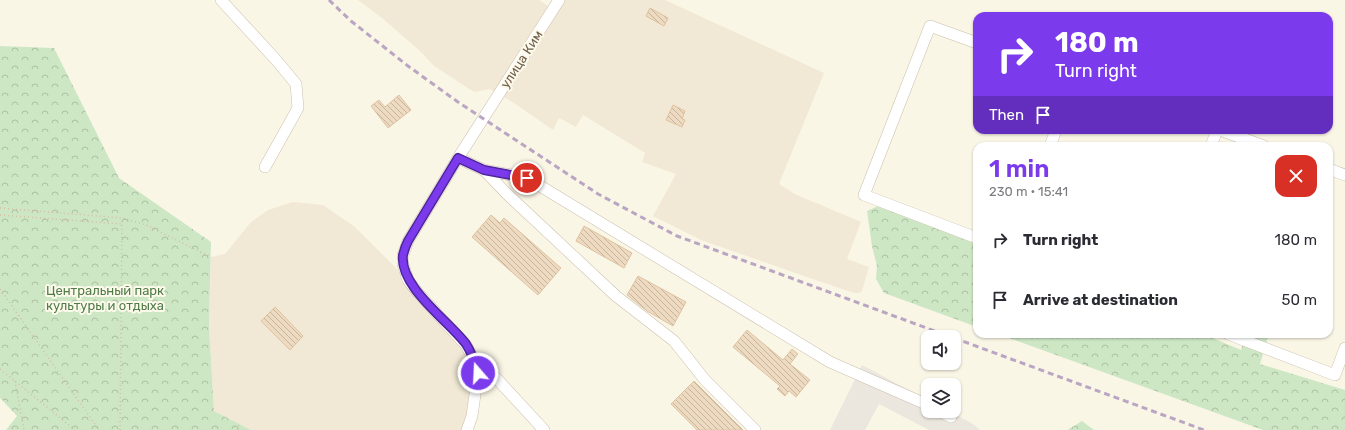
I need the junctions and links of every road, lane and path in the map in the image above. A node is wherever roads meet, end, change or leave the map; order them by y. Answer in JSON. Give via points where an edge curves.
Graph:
{"nodes":[{"id":1,"x":221,"y":0,"type":"edge"},
{"id":2,"x":559,"y":0,"type":"edge"},
{"id":3,"x":973,"y":42,"type":"edge"},
{"id":4,"x":1230,"y":134,"type":"edge"},
{"id":5,"x":1253,"y":142,"type":"edge"},
{"id":6,"x":458,"y":158,"type":"junction"},
{"id":7,"x":266,"y":167,"type":"dead end"},
{"id":8,"x":484,"y":170,"type":"junction"},
{"id":9,"x":1333,"y":170,"type":"edge"},
{"id":10,"x":1345,"y":175,"type":"edge"},
{"id":11,"x":0,"y":208,"type":"edge"},
{"id":12,"x":0,"y":215,"type":"edge"},
{"id":13,"x":122,"y":218,"type":"junction"},
{"id":14,"x":122,"y":224,"type":"junction"},
{"id":15,"x":973,"y":236,"type":"edge"},
{"id":16,"x":211,"y":257,"type":"dead end"},
{"id":17,"x":0,"y":289,"type":"edge"},
{"id":18,"x":1238,"y":338,"type":"edge"},
{"id":19,"x":1345,"y":348,"type":"edge"},
{"id":20,"x":474,"y":358,"type":"junction"},
{"id":21,"x":0,"y":369,"type":"edge"},
{"id":22,"x":15,"y":381,"type":"junction"},
{"id":23,"x":921,"y":403,"type":"edge"},
{"id":24,"x":239,"y":424,"type":"dead end"},
{"id":25,"x":24,"y":430,"type":"edge"},
{"id":26,"x":75,"y":430,"type":"edge"},
{"id":27,"x":100,"y":430,"type":"edge"},
{"id":28,"x":120,"y":430,"type":"edge"},
{"id":29,"x":238,"y":430,"type":"edge"},
{"id":30,"x":467,"y":430,"type":"edge"},
{"id":31,"x":544,"y":430,"type":"edge"},
{"id":32,"x":755,"y":430,"type":"edge"}],
"edges":[{"from":1,"to":7,"type":"street","via":[[296,84],[298,108]]},
{"from":2,"to":6,"type":"street","name":"улица Ким"},
{"from":3,"to":15,"type":"street","via":[[930,26],[864,195]]},
{"from":4,"to":5,"type":"street"},
{"from":6,"to":8,"type":"street"},
{"from":6,"to":20,"type":"street","name":"улица Ким","via":[[408,241],[403,264],[408,280],[466,345]]},
{"from":8,"to":23,"type":"street","via":[[527,178],[830,362]]},
{"from":8,"to":32,"type":"street","via":[[616,296],[674,340],[705,380]]},
{"from":9,"to":10,"type":"street"},
{"from":11,"to":13,"type":"path"},
{"from":12,"to":14,"type":"path"},
{"from":13,"to":14,"type":"path"},
{"from":13,"to":16,"type":"path","via":[[146,225]]},
{"from":14,"to":28,"type":"path"},
{"from":17,"to":27,"type":"path"},
{"from":18,"to":19,"type":"street","via":[[1335,375]]},
{"from":20,"to":30,"type":"street","via":[[478,373],[472,416]]},
{"from":20,"to":31,"type":"street"},
{"from":21,"to":22,"type":"path"},
{"from":22,"to":25,"type":"path"},
{"from":22,"to":26,"type":"path"},
{"from":24,"to":29,"type":"path"}]}
